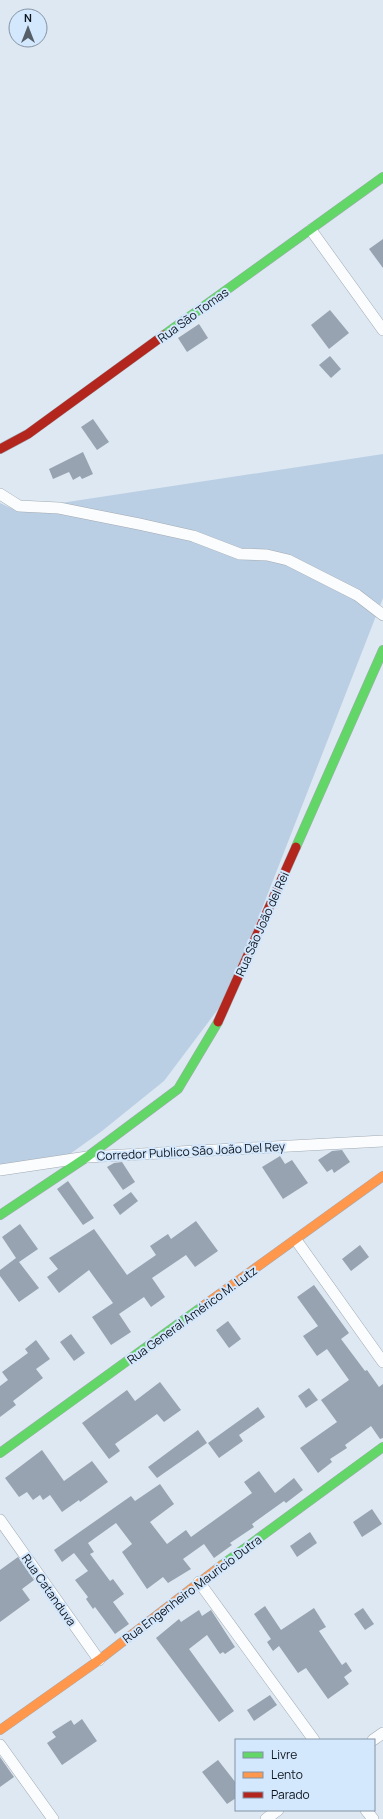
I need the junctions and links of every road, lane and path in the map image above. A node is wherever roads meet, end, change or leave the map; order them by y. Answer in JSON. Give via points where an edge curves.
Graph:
{"nodes":[{"id":1,"x":383,"y":177,"type":"edge"},
{"id":2,"x":311,"y":230,"type":"junction"},
{"id":3,"x":383,"y":330,"type":"edge"},
{"id":4,"x":0,"y":449,"type":"edge"},
{"id":5,"x":0,"y":494,"type":"edge"},
{"id":6,"x":383,"y":616,"type":"edge"},
{"id":7,"x":383,"y":650,"type":"edge"},
{"id":8,"x":383,"y":1141,"type":"edge"},
{"id":9,"x":88,"y":1157,"type":"junction"},
{"id":10,"x":0,"y":1170,"type":"edge"},
{"id":11,"x":383,"y":1176,"type":"edge"},
{"id":12,"x":0,"y":1215,"type":"edge"},
{"id":13,"x":296,"y":1240,"type":"junction"},
{"id":14,"x":383,"y":1362,"type":"edge"},
{"id":15,"x":383,"y":1447,"type":"edge"},
{"id":16,"x":0,"y":1453,"type":"edge"},
{"id":17,"x":0,"y":1520,"type":"edge"},
{"id":18,"x":199,"y":1582,"type":"junction"},
{"id":19,"x":99,"y":1660,"type":"junction"},
{"id":20,"x":0,"y":1730,"type":"edge"},
{"id":21,"x":383,"y":1733,"type":"edge"},
{"id":22,"x":313,"y":1739,"type":"edge"},
{"id":23,"x":374,"y":1739,"type":"edge"},
{"id":24,"x":0,"y":1745,"type":"edge"},
{"id":25,"x":277,"y":1811,"type":"edge"},
{"id":26,"x":367,"y":1811,"type":"edge"},
{"id":27,"x":53,"y":1819,"type":"edge"},
{"id":28,"x":266,"y":1819,"type":"edge"},
{"id":29,"x":373,"y":1819,"type":"edge"}],
"edges":[{"from":1,"to":2,"type":"street","name":"Rua São Tomas"},
{"from":2,"to":3,"type":"street"},
{"from":2,"to":4,"type":"street","name":"Rua São Tomas","via":[[28,434]]},
{"from":5,"to":6,"type":"street","via":[[19,506],[59,508],[132,522],[193,536],[240,554],[267,555],[288,560],[357,595]]},
{"from":7,"to":9,"type":"street","name":"Rua São João del Rei","via":[[221,1017],[178,1089]]},
{"from":8,"to":9,"type":"street","name":"Corredor Publico São João Del Rey"},
{"from":9,"to":10,"type":"street","name":"Corredor Publico São João Del Rey"},
{"from":9,"to":12,"type":"street","name":"Rua São João del Rei"},
{"from":11,"to":13,"type":"street","name":"Rua General Américo M. Lutz"},
{"from":13,"to":14,"type":"street"},
{"from":13,"to":16,"type":"street","name":"Rua General Américo M. Lutz"},
{"from":15,"to":18,"type":"street","name":"Rua Engenheiro Mauricio Dutra"},
{"from":17,"to":19,"type":"street","name":"Rua Catanduva"},
{"from":18,"to":19,"type":"street","name":"Rua Engenheiro Mauricio Dutra"},
{"from":18,"to":22,"type":"street"},
{"from":19,"to":20,"type":"street","name":"Rua Engenheiro Mauricio Dutra"},
{"from":21,"to":23,"type":"street"},
{"from":24,"to":27,"type":"street"},
{"from":25,"to":28,"type":"street"},
{"from":26,"to":29,"type":"street"}]}
